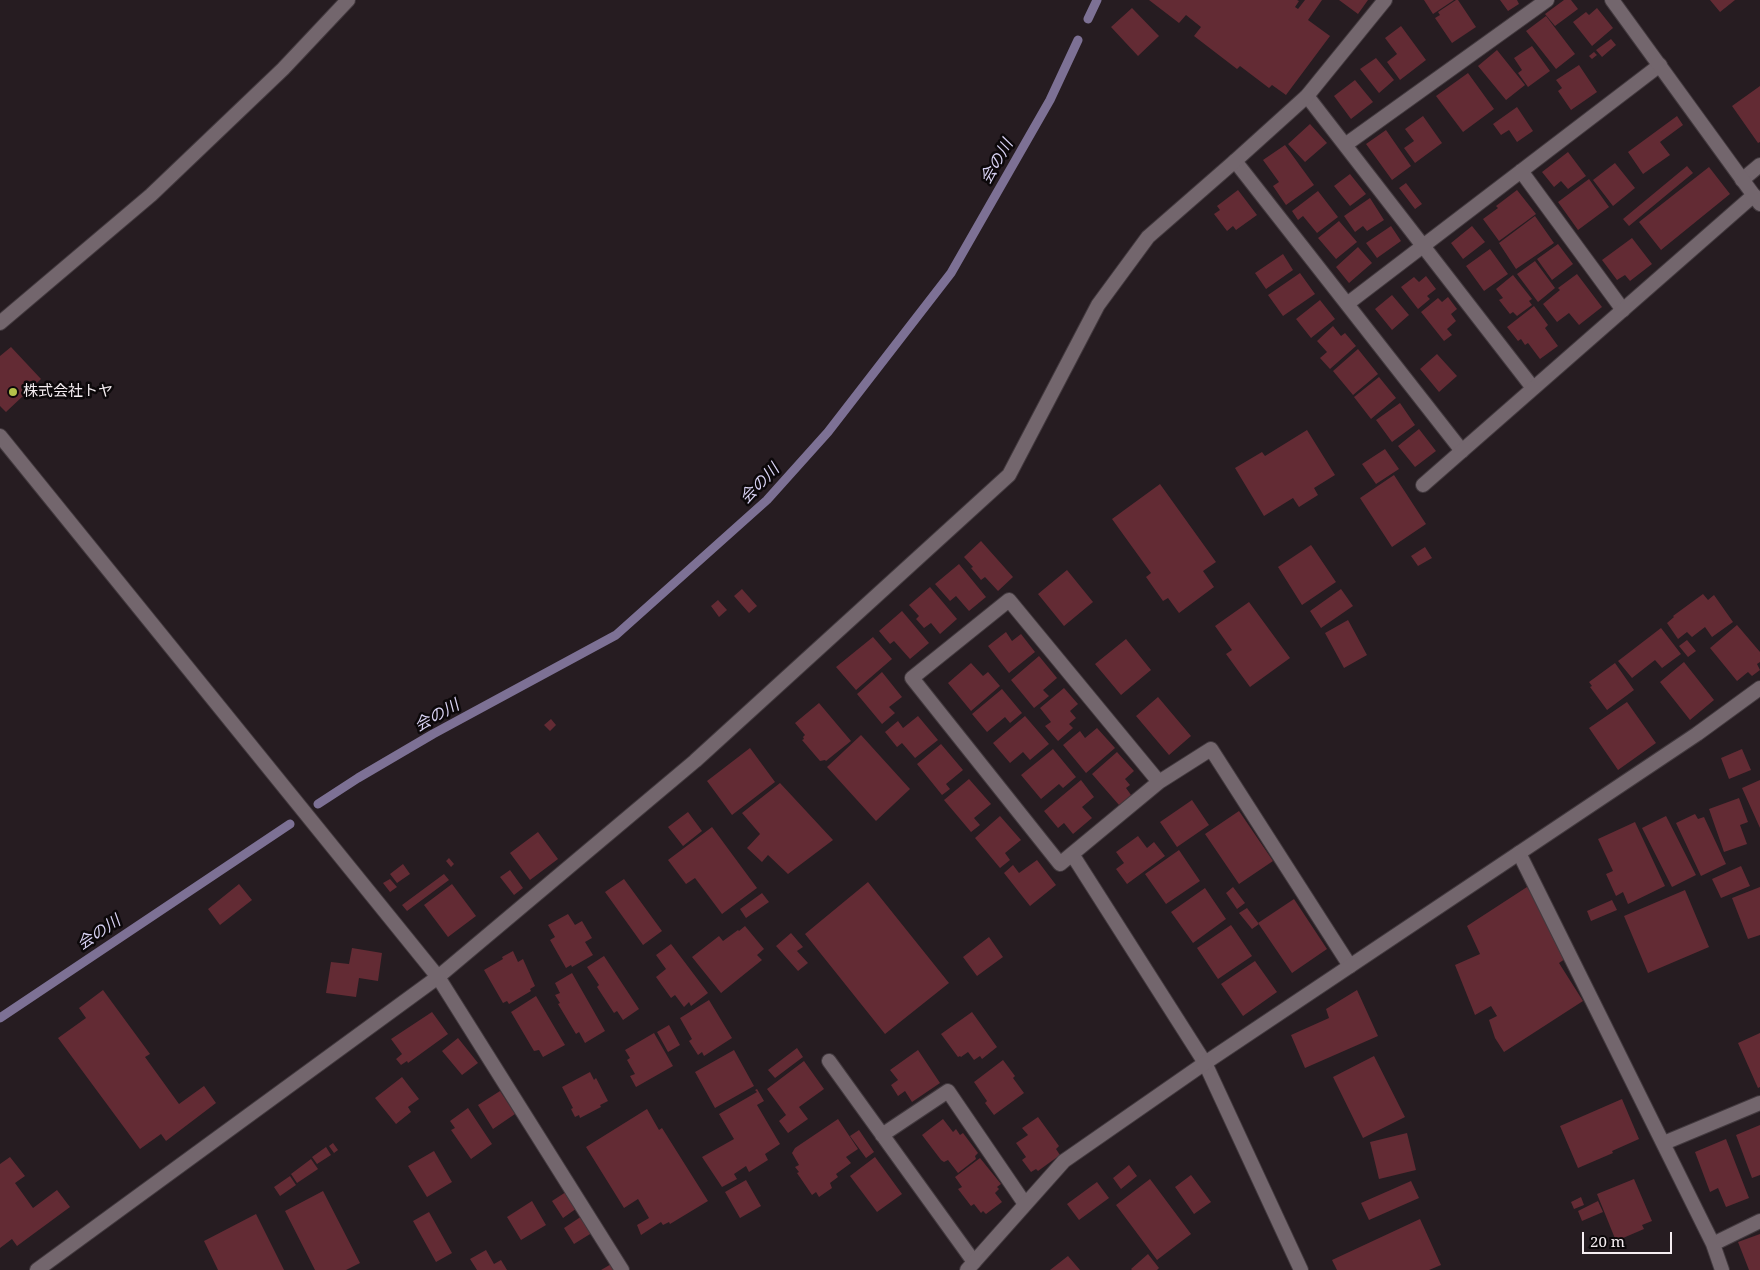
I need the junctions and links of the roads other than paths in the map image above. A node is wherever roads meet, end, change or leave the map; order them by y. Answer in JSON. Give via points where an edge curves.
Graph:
{"nodes":[{"id":1,"x":348,"y":0,"type":"edge"},
{"id":2,"x":1385,"y":0,"type":"edge"},
{"id":3,"x":1547,"y":0,"type":"edge"},
{"id":4,"x":1612,"y":0,"type":"edge"},
{"id":5,"x":1660,"y":65,"type":"junction"},
{"id":6,"x":1307,"y":96,"type":"junction"},
{"id":7,"x":1345,"y":145,"type":"junction"},
{"id":8,"x":1235,"y":161,"type":"junction"},
{"id":9,"x":1760,"y":165,"type":"edge"},
{"id":10,"x":1521,"y":171,"type":"junction"},
{"id":11,"x":1742,"y":180,"type":"junction"},
{"id":12,"x":1757,"y":200,"type":"edge"},
{"id":13,"x":1423,"y":246,"type":"junction"},
{"id":14,"x":1347,"y":304,"type":"junction"},
{"id":15,"x":1623,"y":310,"type":"junction"},
{"id":16,"x":0,"y":323,"type":"edge"},
{"id":17,"x":1533,"y":388,"type":"junction"},
{"id":18,"x":0,"y":436,"type":"edge"},
{"id":19,"x":1462,"y":451,"type":"junction"},
{"id":20,"x":1424,"y":485,"type":"dead end"},
{"id":21,"x":1760,"y":688,"type":"edge"},
{"id":22,"x":1159,"y":782,"type":"junction"},
{"id":23,"x":1519,"y":853,"type":"junction"},
{"id":24,"x":1072,"y":854,"type":"junction"},
{"id":25,"x":1350,"y":966,"type":"junction"},
{"id":26,"x":438,"y":978,"type":"junction"},
{"id":27,"x":829,"y":1061,"type":"dead end"},
{"id":28,"x":1205,"y":1063,"type":"junction"},
{"id":29,"x":1760,"y":1104,"type":"edge"},
{"id":30,"x":882,"y":1135,"type":"junction"},
{"id":31,"x":1664,"y":1143,"type":"junction"},
{"id":32,"x":1026,"y":1204,"type":"junction"},
{"id":33,"x":1760,"y":1221,"type":"edge"},
{"id":34,"x":1713,"y":1244,"type":"junction"},
{"id":35,"x":970,"y":1266,"type":"edge"},
{"id":36,"x":37,"y":1270,"type":"edge"},
{"id":37,"x":622,"y":1270,"type":"edge"},
{"id":38,"x":1301,"y":1270,"type":"edge"},
{"id":39,"x":1722,"y":1270,"type":"edge"}],
"edges":[{"from":1,"to":16,"type":"street","via":[[283,69],[150,196]]},
{"from":2,"to":6,"type":"street"},
{"from":3,"to":7,"type":"street"},
{"from":4,"to":5,"type":"street"},
{"from":5,"to":10,"type":"street"},
{"from":5,"to":11,"type":"street"},
{"from":6,"to":7,"type":"street"},
{"from":6,"to":8,"type":"street"},
{"from":7,"to":13,"type":"street"},
{"from":8,"to":14,"type":"street"},
{"from":8,"to":26,"type":"street","via":[[1148,237],[1098,305],[1009,475],[695,761]]},
{"from":9,"to":11,"type":"street"},
{"from":10,"to":13,"type":"street"},
{"from":10,"to":15,"type":"street"},
{"from":11,"to":12,"type":"street"},
{"from":12,"to":15,"type":"street"},
{"from":13,"to":14,"type":"street"},
{"from":13,"to":17,"type":"street"},
{"from":14,"to":19,"type":"street"},
{"from":15,"to":17,"type":"street"},
{"from":17,"to":19,"type":"street"},
{"from":18,"to":26,"type":"street"},
{"from":19,"to":20,"type":"street"},
{"from":21,"to":23,"type":"street"},
{"from":22,"to":24,"type":"street"},
{"from":22,"to":24,"type":"street","via":[[1008,600],[912,678],[1060,864]]},
{"from":22,"to":25,"type":"street","via":[[1211,749]]},
{"from":23,"to":25,"type":"street"},
{"from":23,"to":31,"type":"street"},
{"from":24,"to":28,"type":"street"},
{"from":25,"to":28,"type":"street"},
{"from":26,"to":36,"type":"street"},
{"from":26,"to":37,"type":"street"},
{"from":27,"to":30,"type":"street"},
{"from":28,"to":32,"type":"street","via":[[1064,1161]]},
{"from":28,"to":38,"type":"street"},
{"from":29,"to":31,"type":"street"},
{"from":30,"to":32,"type":"street","via":[[948,1091]]},
{"from":30,"to":35,"type":"street"},
{"from":31,"to":34,"type":"street"},
{"from":32,"to":35,"type":"street"},
{"from":33,"to":34,"type":"street"},
{"from":34,"to":39,"type":"street"}]}
